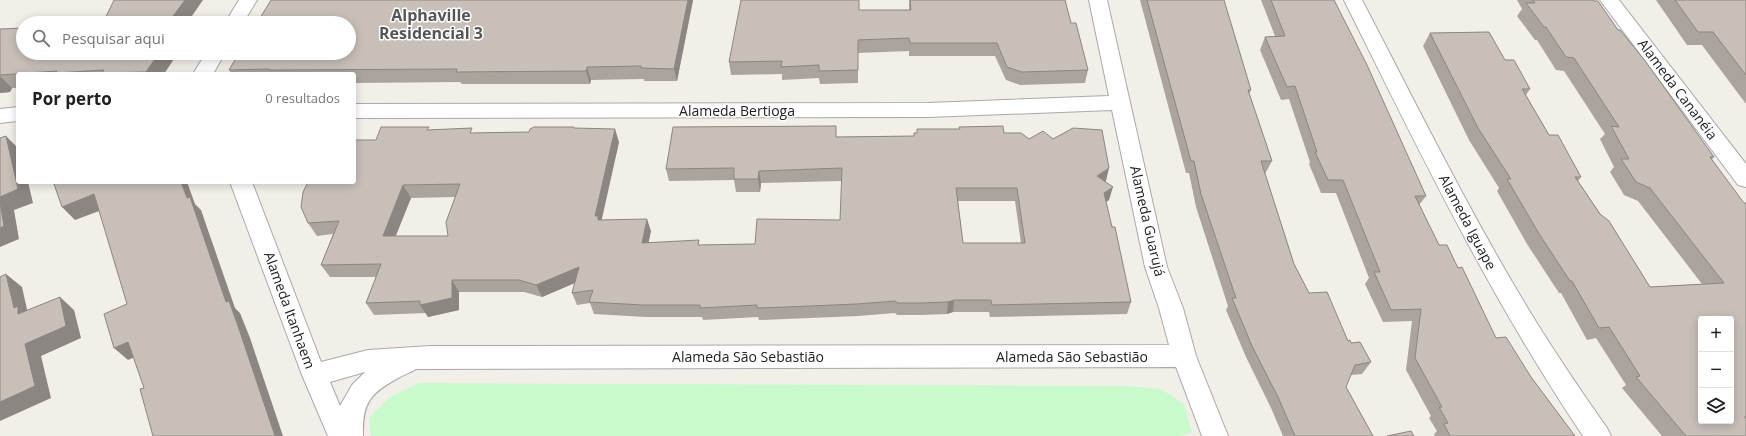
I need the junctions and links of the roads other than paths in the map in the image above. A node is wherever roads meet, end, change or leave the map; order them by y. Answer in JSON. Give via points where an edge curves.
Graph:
{"nodes":[{"id":1,"x":248,"y":0,"type":"edge"},
{"id":2,"x":1098,"y":0,"type":"edge"},
{"id":3,"x":1353,"y":0,"type":"edge"},
{"id":4,"x":1609,"y":0,"type":"edge"},
{"id":5,"x":238,"y":16,"type":"edge"},
{"id":6,"x":212,"y":60,"type":"edge"},
{"id":7,"x":204,"y":72,"type":"edge"},
{"id":8,"x":1121,"y":103,"type":"junction"},
{"id":9,"x":356,"y":111,"type":"edge"},
{"id":10,"x":16,"y":114,"type":"edge"},
{"id":11,"x":0,"y":116,"type":"edge"},
{"id":12,"x":1746,"y":179,"type":"edge"},
{"id":13,"x":242,"y":184,"type":"edge"},
{"id":14,"x":1184,"y":356,"type":"junction"},
{"id":15,"x":420,"y":358,"type":"junction"},
{"id":16,"x":314,"y":375,"type":"junction"},
{"id":17,"x":341,"y":436,"type":"edge"},
{"id":18,"x":350,"y":436,"type":"edge"},
{"id":19,"x":1215,"y":436,"type":"edge"},
{"id":20,"x":1598,"y":436,"type":"edge"}],
"edges":[{"from":1,"to":5,"type":"street"},
{"from":2,"to":8,"type":"street","name":"Alameda Guarujá"},
{"from":3,"to":20,"type":"street","name":"Alameda Iguape","via":[[1504,290],[1567,394]]},
{"from":4,"to":12,"type":"street","name":"Alameda Cananéia"},
{"from":6,"to":7,"type":"street"},
{"from":8,"to":9,"type":"street","name":"Alameda Bertioga","via":[[928,110]]},
{"from":8,"to":14,"type":"street","name":"Alameda Guarujá","via":[[1156,267],[1171,308]]},
{"from":10,"to":11,"type":"street"},
{"from":13,"to":16,"type":"street","name":"Alameda Itanhaem"},
{"from":14,"to":15,"type":"street","name":"Alameda São Sebastião"},
{"from":14,"to":19,"type":"street","name":"Alameda Guarujá"},
{"from":15,"to":16,"type":"street","name":"Alameda São Sebastião","via":[[368,361]]},
{"from":15,"to":18,"type":"street","via":[[399,365],[379,377],[362,392],[352,408]]},
{"from":16,"to":17,"type":"street","name":"Alameda Itanhaem"}]}
